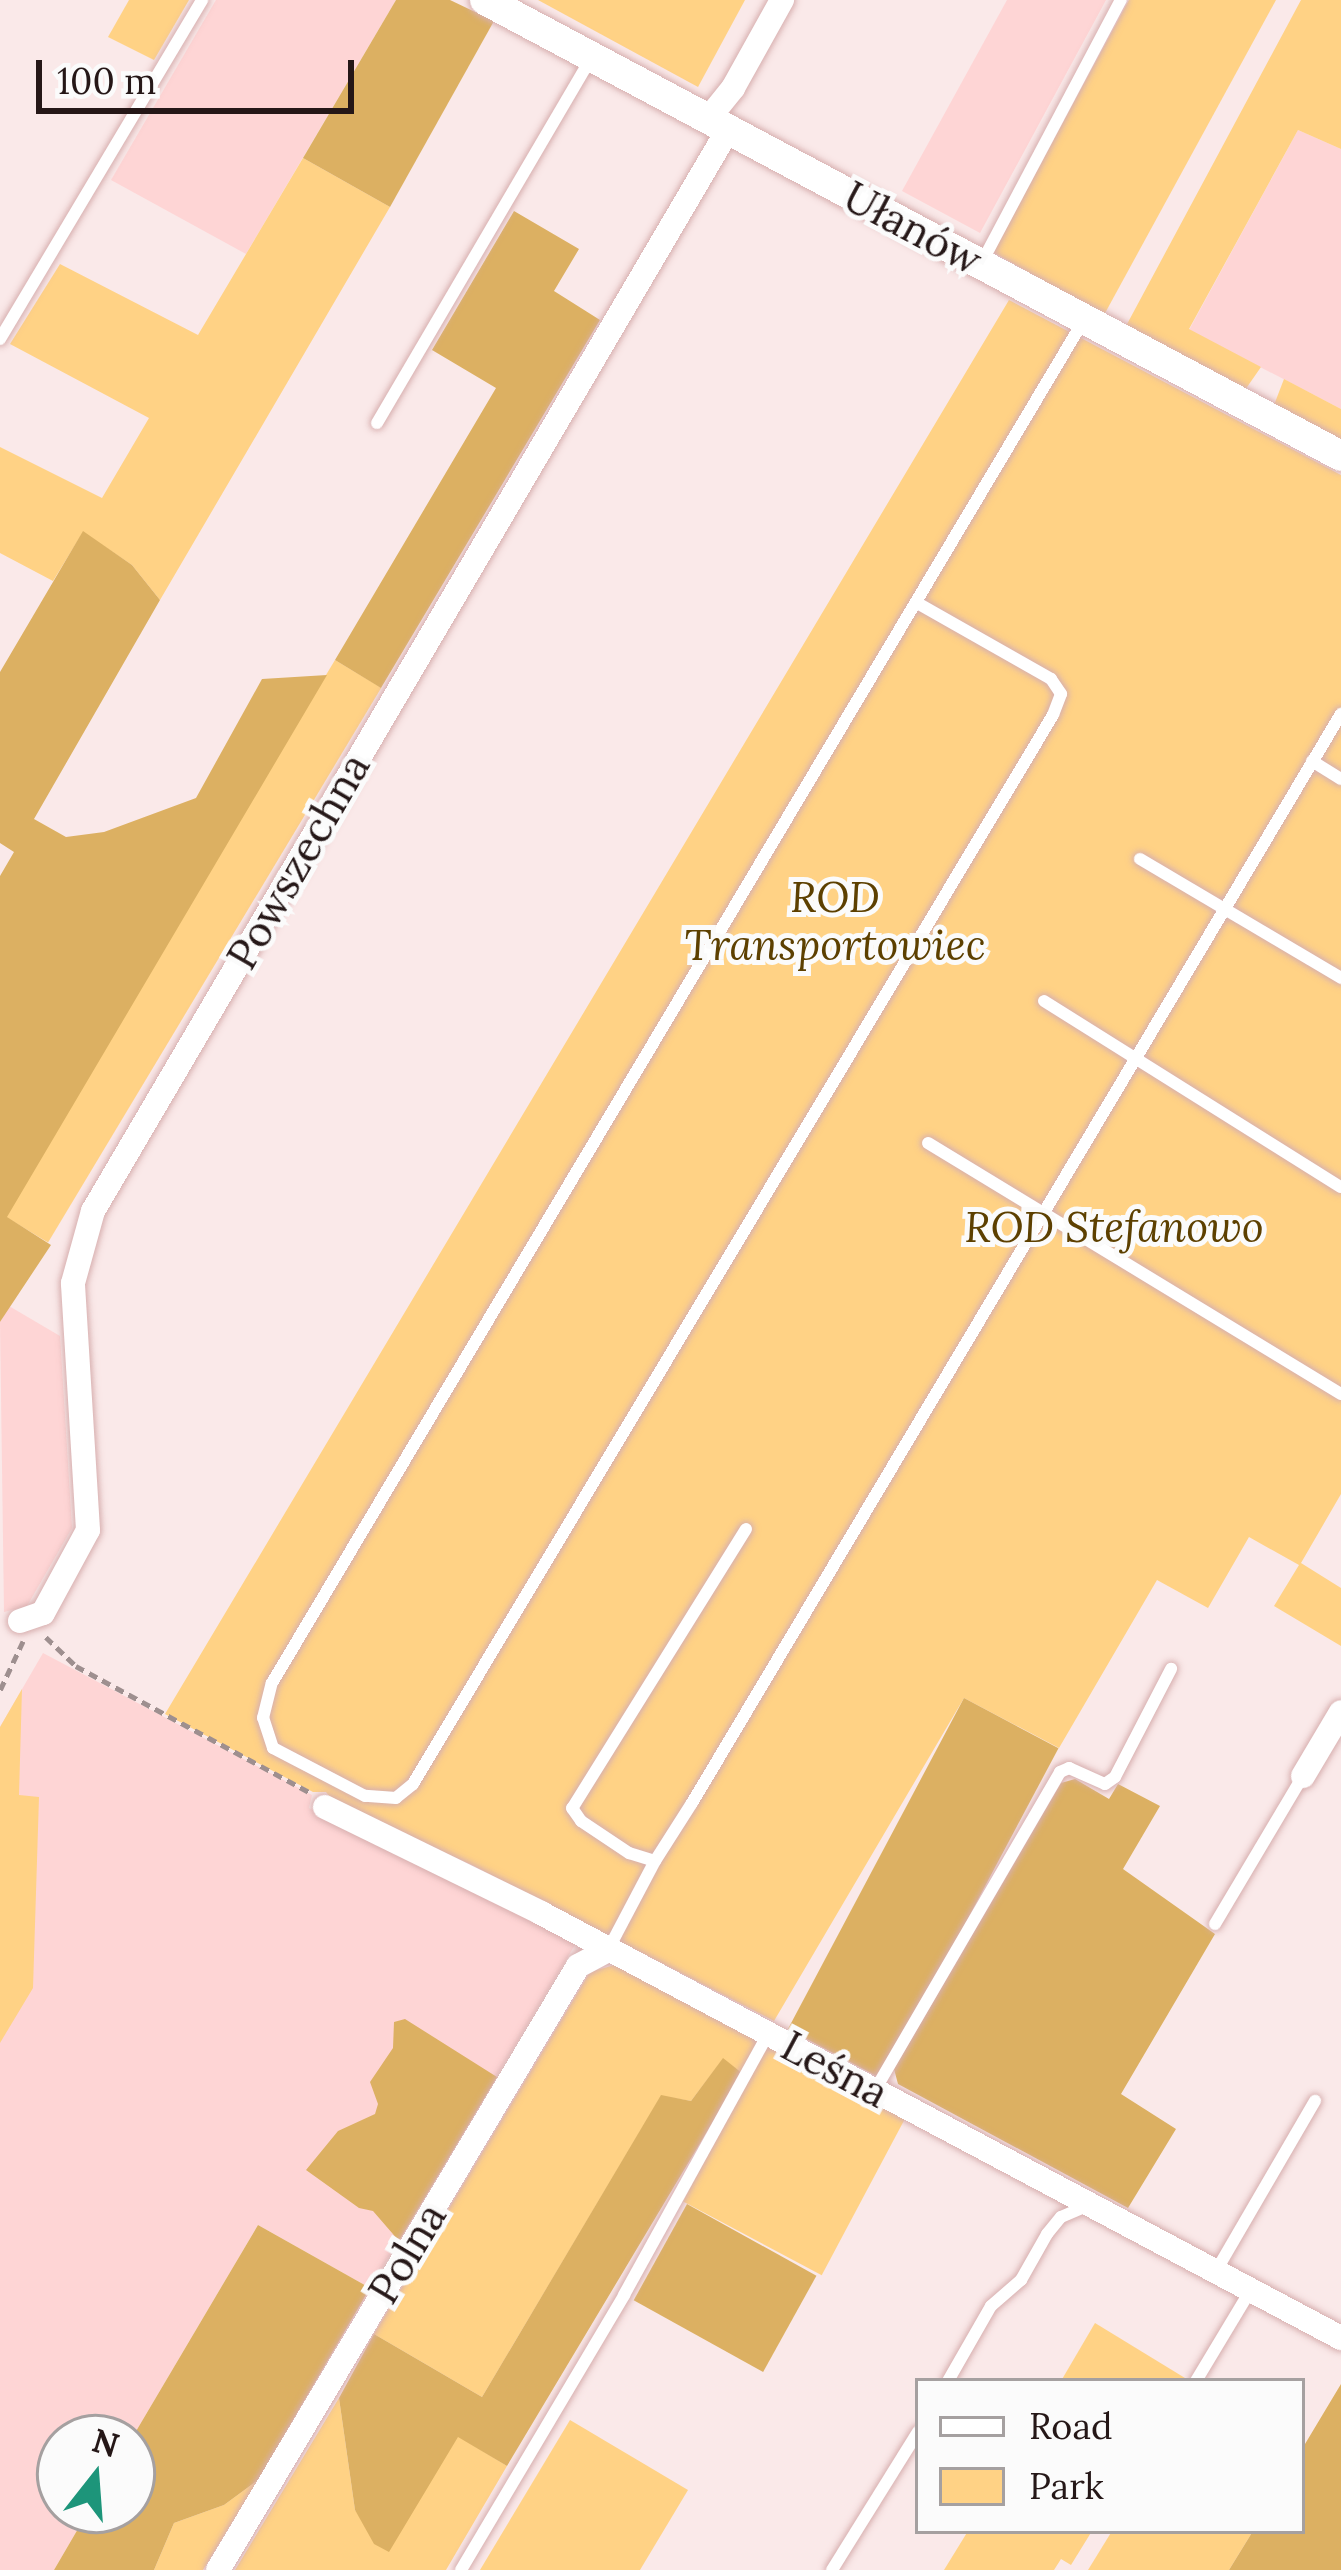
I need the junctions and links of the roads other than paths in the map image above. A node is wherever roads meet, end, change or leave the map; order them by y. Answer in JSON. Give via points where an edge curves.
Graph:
{"nodes":[{"id":1,"x":202,"y":0,"type":"edge"},
{"id":2,"x":485,"y":0,"type":"edge"},
{"id":3,"x":782,"y":0,"type":"edge"},
{"id":4,"x":1121,"y":0,"type":"edge"},
{"id":5,"x":591,"y":57,"type":"junction"},
{"id":6,"x":718,"y":124,"type":"junction"},
{"id":7,"x":981,"y":264,"type":"junction"},
{"id":8,"x":1085,"y":319,"type":"junction"},
{"id":9,"x":0,"y":339,"type":"edge"},
{"id":10,"x":377,"y":422,"type":"dead end"},
{"id":11,"x":1341,"y":455,"type":"edge"},
{"id":12,"x":919,"y":604,"type":"junction"},
{"id":13,"x":1341,"y":714,"type":"edge"},
{"id":14,"x":1312,"y":761,"type":"junction"},
{"id":15,"x":1341,"y":779,"type":"edge"},
{"id":16,"x":1140,"y":859,"type":"dead end"},
{"id":17,"x":1224,"y":908,"type":"junction"},
{"id":18,"x":1341,"y":978,"type":"edge"},
{"id":19,"x":1043,"y":1000,"type":"dead end"},
{"id":20,"x":1136,"y":1059,"type":"junction"},
{"id":21,"x":928,"y":1143,"type":"dead end"},
{"id":22,"x":1341,"y":1187,"type":"edge"},
{"id":23,"x":1047,"y":1214,"type":"junction"},
{"id":24,"x":1341,"y":1394,"type":"edge"},
{"id":25,"x":746,"y":1529,"type":"dead end"},
{"id":26,"x":19,"y":1620,"type":"road end"},
{"id":27,"x":1171,"y":1669,"type":"dead end"},
{"id":28,"x":1341,"y":1712,"type":"edge"},
{"id":29,"x":1303,"y":1776,"type":"joint"},
{"id":30,"x":325,"y":1808,"type":"road end"},
{"id":31,"x":655,"y":1861,"type":"junction"},
{"id":32,"x":1214,"y":1924,"type":"dead end"},
{"id":33,"x":608,"y":1950,"type":"junction"},
{"id":34,"x":768,"y":2034,"type":"junction"},
{"id":35,"x":874,"y":2091,"type":"junction"},
{"id":36,"x":1315,"y":2101,"type":"dead end"},
{"id":37,"x":1085,"y":2206,"type":"junction"},
{"id":38,"x":1216,"y":2271,"type":"junction"},
{"id":39,"x":1251,"y":2290,"type":"junction"},
{"id":40,"x":1341,"y":2338,"type":"edge"},
{"id":41,"x":949,"y":2378,"type":"edge"},
{"id":42,"x":1198,"y":2378,"type":"edge"},
{"id":43,"x":915,"y":2437,"type":"edge"},
{"id":44,"x":218,"y":2570,"type":"edge"},
{"id":45,"x":461,"y":2570,"type":"edge"},
{"id":46,"x":832,"y":2570,"type":"edge"}],
"edges":[{"from":1,"to":9,"type":"lane"},
{"from":2,"to":5,"type":"street","name":"Ułanów"},
{"from":3,"to":6,"type":"street","name":"Powszechna"},
{"from":4,"to":7,"type":"lane"},
{"from":5,"to":6,"type":"street","name":"Ułanów"},
{"from":5,"to":10,"type":"lane"},
{"from":6,"to":7,"type":"street","name":"Ułanów"},
{"from":6,"to":26,"type":"street","name":"Powszechna","via":[[93,1211],[73,1282],[88,1530],[43,1613]]},
{"from":7,"to":8,"type":"street","name":"Ułanów"},
{"from":8,"to":11,"type":"street","name":"Ułanów"},
{"from":8,"to":12,"type":"lane"},
{"from":12,"to":12,"type":"lane","via":[[272,1683],[263,1718],[273,1748],[365,1796],[396,1798],[413,1784],[1054,715],[1060,694],[1051,679]]},
{"from":13,"to":14,"type":"lane"},
{"from":14,"to":15,"type":"lane"},
{"from":14,"to":17,"type":"lane"},
{"from":16,"to":17,"type":"lane"},
{"from":17,"to":18,"type":"lane"},
{"from":17,"to":20,"type":"lane"},
{"from":19,"to":20,"type":"lane"},
{"from":20,"to":22,"type":"lane"},
{"from":20,"to":23,"type":"lane"},
{"from":21,"to":23,"type":"lane"},
{"from":23,"to":24,"type":"lane"},
{"from":23,"to":31,"type":"lane"},
{"from":25,"to":31,"type":"lane","via":[[572,1808],[628,1853]]},
{"from":27,"to":35,"type":"lane","via":[[1115,1777],[1106,1784],[1081,1771],[1060,1772]]},
{"from":28,"to":29,"type":"street"},
{"from":29,"to":32,"type":"lane"},
{"from":30,"to":33,"type":"street","name":"Leśna"},
{"from":31,"to":33,"type":"lane"},
{"from":33,"to":34,"type":"street","name":"Leśna"},
{"from":33,"to":44,"type":"street","name":"Polna","via":[[578,1966]]},
{"from":34,"to":35,"type":"street","name":"Leśna"},
{"from":34,"to":45,"type":"lane"},
{"from":35,"to":37,"type":"street","name":"Leśna"},
{"from":36,"to":38,"type":"lane"},
{"from":37,"to":38,"type":"street","name":"Leśna"},
{"from":37,"to":41,"type":"lane","via":[[1047,2234]]},
{"from":38,"to":39,"type":"street","name":"Leśna"},
{"from":39,"to":40,"type":"street","name":"Leśna"},
{"from":39,"to":42,"type":"lane"},
{"from":43,"to":46,"type":"lane"}]}
